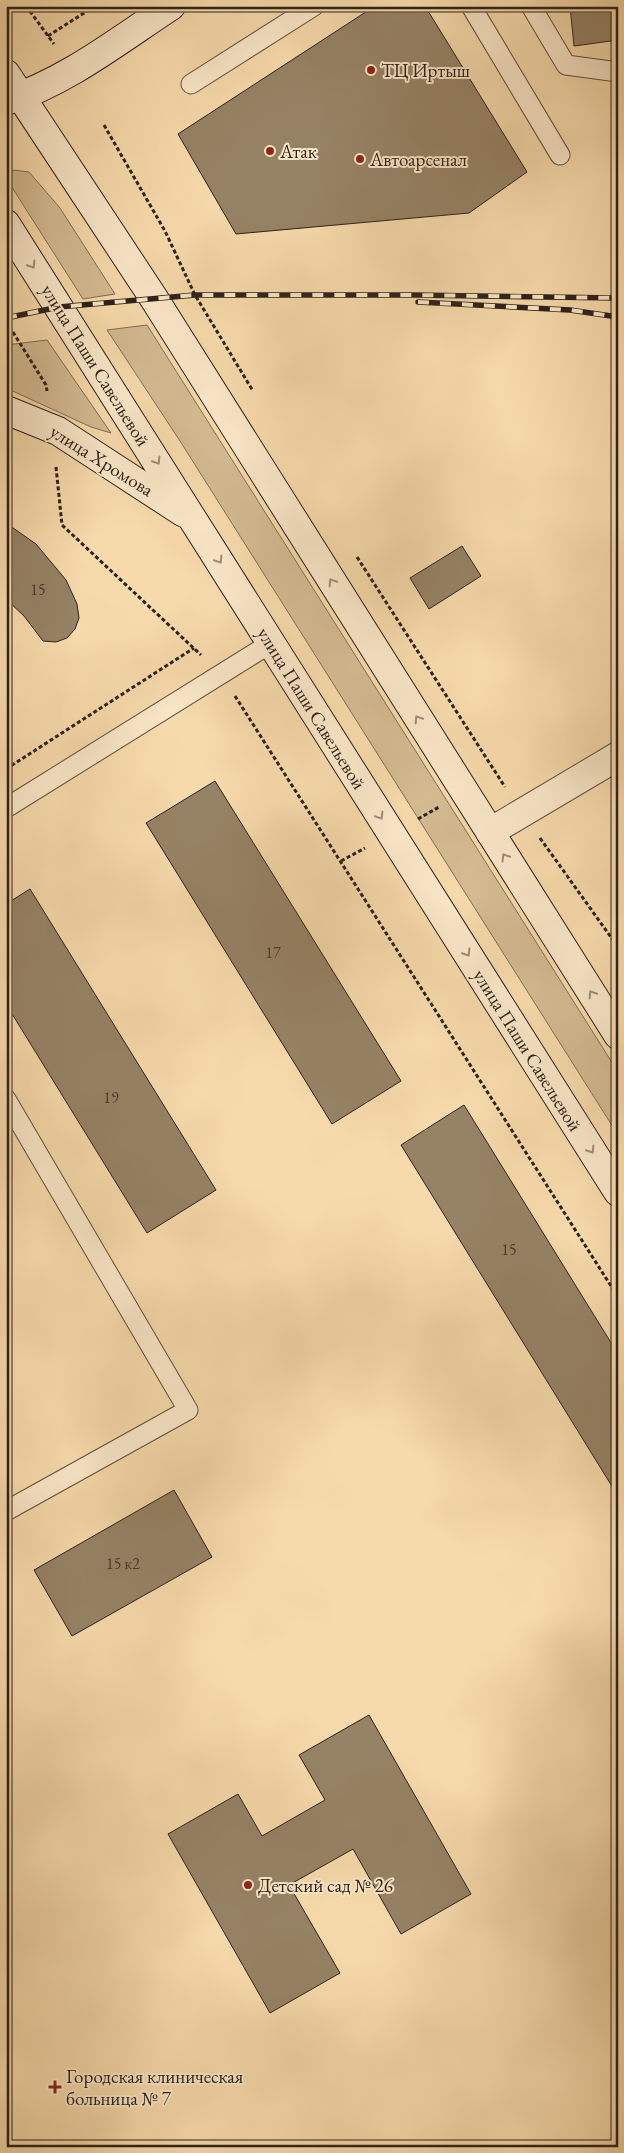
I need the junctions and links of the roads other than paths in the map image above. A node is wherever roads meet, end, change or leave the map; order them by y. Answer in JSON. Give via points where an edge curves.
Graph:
{"nodes":[{"id":1,"x":171,"y":6,"type":"edge"},
{"id":2,"x":314,"y":6,"type":"edge"},
{"id":3,"x":471,"y":6,"type":"edge"},
{"id":4,"x":531,"y":6,"type":"edge"},
{"id":5,"x":618,"y":72,"type":"edge"},
{"id":6,"x":191,"y":84,"type":"dead end"},
{"id":7,"x":11,"y":90,"type":"edge"},
{"id":8,"x":560,"y":155,"type":"dead end"},
{"id":9,"x":6,"y":224,"type":"edge"},
{"id":10,"x":6,"y":410,"type":"edge"},
{"id":11,"x":193,"y":519,"type":"junction"},
{"id":12,"x":271,"y":643,"type":"junction"},
{"id":13,"x":618,"y":756,"type":"edge"},
{"id":14,"x":6,"y":808,"type":"edge"},
{"id":15,"x":490,"y":832,"type":"junction"},
{"id":16,"x":616,"y":1029,"type":"edge"},
{"id":17,"x":6,"y":1099,"type":"edge"},
{"id":18,"x":618,"y":1192,"type":"edge"},
{"id":19,"x":6,"y":1511,"type":"edge"}],
"edges":[{"from":1,"to":7,"type":"main road","via":[[71,71]]},
{"from":2,"to":6,"type":"lane"},
{"from":3,"to":8,"type":"lane"},
{"from":4,"to":5,"type":"lane","via":[[566,65]]},
{"from":15,"to":7,"type":"main road","one_way":true,"via":[[153,297]]},
{"from":9,"to":11,"type":"main road","name":"улица Паши Савельевой","one_way":true},
{"from":10,"to":11,"type":"main road","name":"улица Хромова","via":[[52,428]]},
{"from":11,"to":12,"type":"main road","name":"улица Паши Савельевой","one_way":true},
{"from":12,"to":14,"type":"lane"},
{"from":12,"to":18,"type":"main road","name":"улица Паши Савельевой","one_way":true},
{"from":13,"to":15,"type":"main road"},
{"from":16,"to":15,"type":"main road","one_way":true},
{"from":17,"to":19,"type":"lane","via":[[188,1410]]}]}
